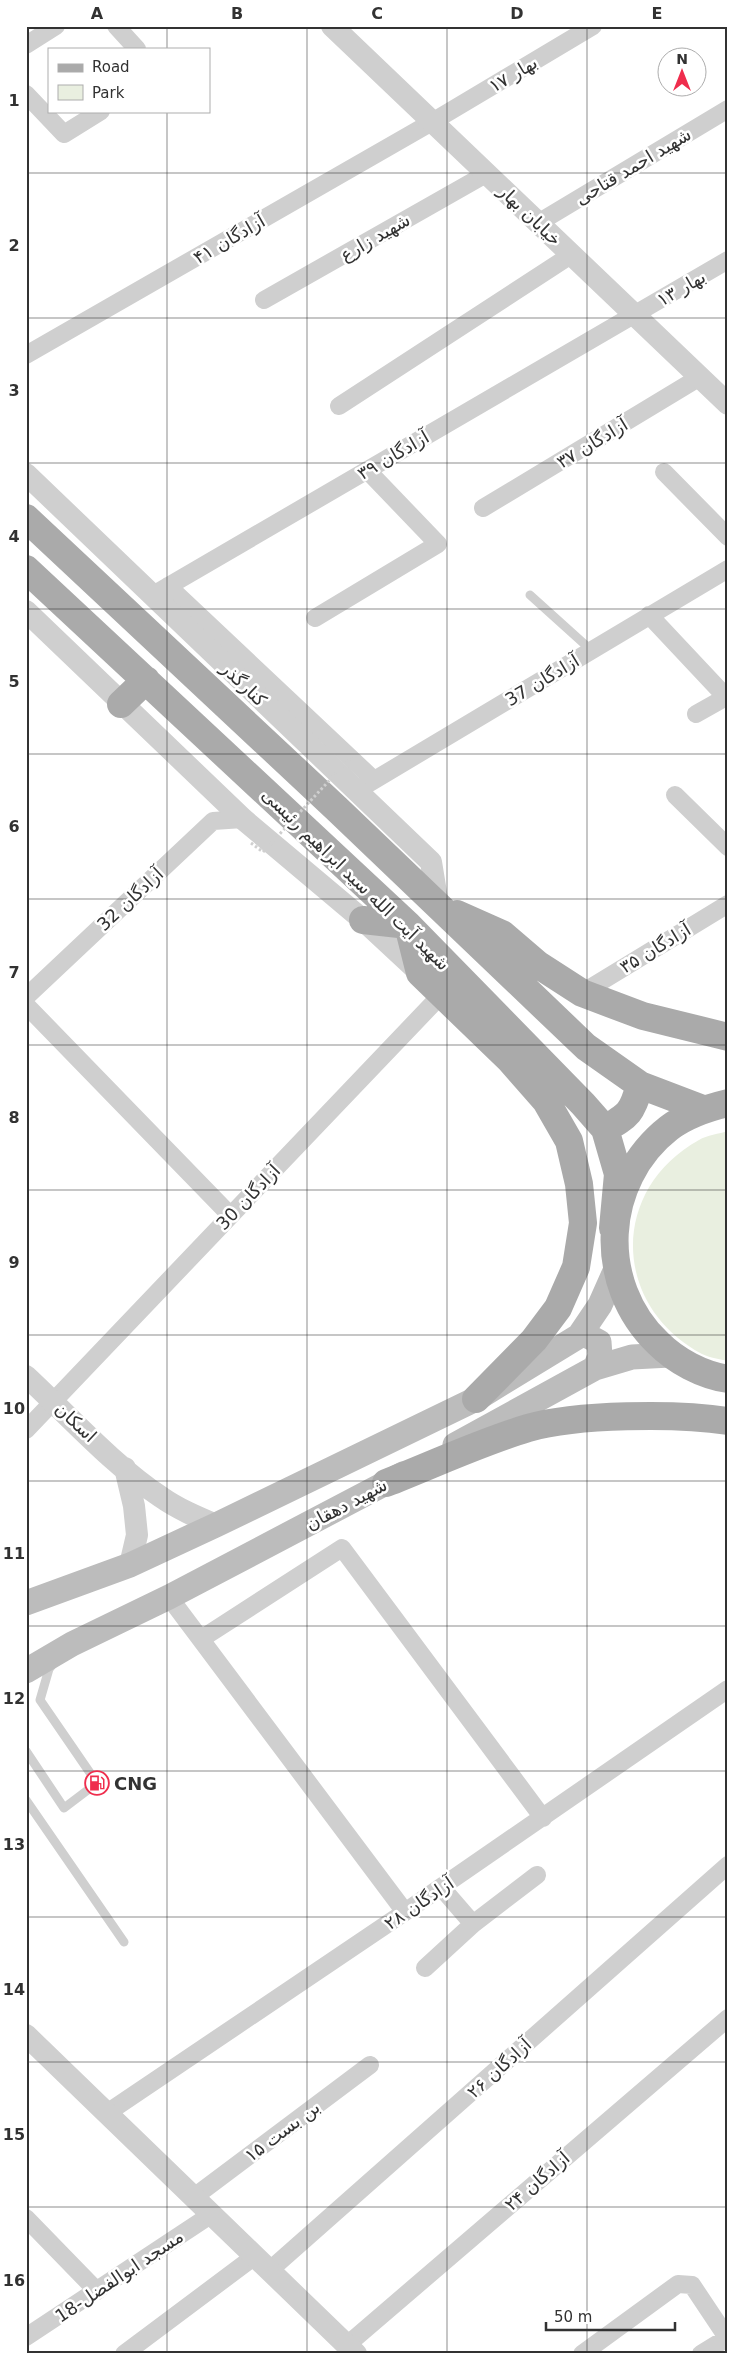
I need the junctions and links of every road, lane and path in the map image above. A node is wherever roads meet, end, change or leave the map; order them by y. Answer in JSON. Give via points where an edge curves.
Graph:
{"nodes":[{"id":1,"x":56,"y":26,"type":"edge"},
{"id":2,"x":116,"y":26,"type":"edge"},
{"id":3,"x":332,"y":26,"type":"edge"},
{"id":4,"x":593,"y":26,"type":"edge"},
{"id":5,"x":26,"y":45,"type":"edge"},
{"id":6,"x":136,"y":48,"type":"edge"},
{"id":7,"x":26,"y":94,"type":"edge"},
{"id":8,"x":728,"y":109,"type":"edge"},
{"id":9,"x":99,"y":112,"type":"edge"},
{"id":10,"x":432,"y":122,"type":"junction"},
{"id":11,"x":486,"y":174,"type":"junction"},
{"id":12,"x":538,"y":223,"type":"junction"},
{"id":13,"x":571,"y":255,"type":"junction"},
{"id":14,"x":728,"y":260,"type":"edge"},
{"id":15,"x":264,"y":300,"type":"dead end"},
{"id":16,"x":634,"y":315,"type":"junction"},
{"id":17,"x":26,"y":355,"type":"edge"},
{"id":18,"x":700,"y":377,"type":"junction"},
{"id":19,"x":728,"y":404,"type":"edge"},
{"id":20,"x":339,"y":406,"type":"dead end"},
{"id":21,"x":367,"y":470,"type":"junction"},
{"id":22,"x":664,"y":472,"type":"dead end"},
{"id":23,"x":26,"y":474,"type":"edge"},
{"id":24,"x":483,"y":508,"type":"dead end"},
{"id":25,"x":26,"y":518,"type":"edge"},
{"id":26,"x":728,"y":537,"type":"edge"},
{"id":27,"x":26,"y":569,"type":"edge"},
{"id":28,"x":728,"y":569,"type":"edge"},
{"id":29,"x":160,"y":590,"type":"junction"},
{"id":30,"x":530,"y":595,"type":"dead end"},
{"id":31,"x":26,"y":611,"type":"edge"},
{"id":32,"x":649,"y":616,"type":"junction"},
{"id":33,"x":315,"y":618,"type":"dead end"},
{"id":34,"x":591,"y":650,"type":"junction"},
{"id":35,"x":146,"y":680,"type":"junction"},
{"id":36,"x":727,"y":696,"type":"edge"},
{"id":37,"x":122,"y":704,"type":"junction"},
{"id":38,"x":696,"y":714,"type":"dead end"},
{"id":39,"x":352,"y":756,"type":"dead end"},
{"id":40,"x":365,"y":785,"type":"junction"},
{"id":41,"x":675,"y":795,"type":"dead end"},
{"id":42,"x":243,"y":818,"type":"junction"},
{"id":43,"x":251,"y":843,"type":"dead end"},
{"id":44,"x":728,"y":847,"type":"edge"},
{"id":45,"x":728,"y":904,"type":"edge"},
{"id":46,"x":438,"y":905,"type":"junction"},
{"id":47,"x":363,"y":920,"type":"junction"},
{"id":48,"x":408,"y":925,"type":"junction"},
{"id":49,"x":420,"y":973,"type":"junction"},
{"id":50,"x":582,"y":993,"type":"junction"},
{"id":51,"x":443,"y":994,"type":"junction"},
{"id":52,"x":26,"y":997,"type":"edge"},
{"id":53,"x":26,"y":1005,"type":"edge"},
{"id":54,"x":728,"y":1037,"type":"edge"},
{"id":55,"x":640,"y":1085,"type":"junction"},
{"id":56,"x":715,"y":1106,"type":"edge"},
{"id":57,"x":604,"y":1129,"type":"junction"},
{"id":58,"x":230,"y":1215,"type":"junction"},
{"id":59,"x":613,"y":1228,"type":"junction"},
{"id":60,"x":616,"y":1269,"type":"junction"},
{"id":61,"x":579,"y":1336,"type":"junction"},
{"id":62,"x":670,"y":1355,"type":"junction"},
{"id":63,"x":594,"y":1368,"type":"junction"},
{"id":64,"x":26,"y":1376,"type":"edge"},
{"id":65,"x":728,"y":1379,"type":"edge"},
{"id":66,"x":476,"y":1399,"type":"junction"},
{"id":67,"x":54,"y":1402,"type":"junction"},
{"id":68,"x":728,"y":1421,"type":"edge"},
{"id":69,"x":26,"y":1430,"type":"edge"},
{"id":70,"x":125,"y":1468,"type":"junction"},
{"id":71,"x":386,"y":1483,"type":"junction"},
{"id":72,"x":216,"y":1525,"type":"junction"},
{"id":73,"x":130,"y":1564,"type":"junction"},
{"id":74,"x":169,"y":1598,"type":"junction"},
{"id":75,"x":26,"y":1602,"type":"edge"},
{"id":76,"x":202,"y":1638,"type":"junction"},
{"id":77,"x":72,"y":1644,"type":"junction"},
{"id":78,"x":26,"y":1671,"type":"edge"},
{"id":79,"x":728,"y":1690,"type":"edge"},
{"id":80,"x":26,"y":1751,"type":"edge"},
{"id":81,"x":26,"y":1800,"type":"edge"},
{"id":82,"x":543,"y":1818,"type":"junction"},
{"id":83,"x":728,"y":1865,"type":"edge"},
{"id":84,"x":538,"y":1875,"type":"dead end"},
{"id":85,"x":441,"y":1888,"type":"junction"},
{"id":86,"x":405,"y":1912,"type":"junction"},
{"id":87,"x":473,"y":1924,"type":"junction"},
{"id":88,"x":124,"y":1942,"type":"dead end"},
{"id":89,"x":425,"y":1968,"type":"dead end"},
{"id":90,"x":728,"y":2018,"type":"edge"},
{"id":91,"x":26,"y":2035,"type":"edge"},
{"id":92,"x":370,"y":2065,"type":"dead end"},
{"id":93,"x":107,"y":2113,"type":"junction"},
{"id":94,"x":194,"y":2197,"type":"junction"},
{"id":95,"x":212,"y":2214,"type":"junction"},
{"id":96,"x":26,"y":2218,"type":"edge"},
{"id":97,"x":262,"y":2263,"type":"junction"},
{"id":98,"x":97,"y":2291,"type":"junction"},
{"id":99,"x":26,"y":2337,"type":"edge"},
{"id":100,"x":727,"y":2338,"type":"edge"},
{"id":101,"x":352,"y":2349,"type":"edge"},
{"id":102,"x":124,"y":2354,"type":"edge"},
{"id":103,"x":582,"y":2354,"type":"edge"},
{"id":104,"x":701,"y":2354,"type":"edge"}],
"edges":[{"from":1,"to":5,"type":"street"},
{"from":2,"to":6,"type":"street"},
{"from":3,"to":10,"type":"street","name":"خیابان بهار"},
{"from":4,"to":10,"type":"street","name":"بهار ۱۷"},
{"from":7,"to":9,"type":"street","via":[[64,134]]},
{"from":8,"to":12,"type":"street","name":"شهید احمد قتاحی"},
{"from":10,"to":11,"type":"street","name":"خیابان بهار"},
{"from":10,"to":17,"type":"street","name":"آزادگان ۴۱"},
{"from":11,"to":12,"type":"street","name":"خیابان بهار"},
{"from":11,"to":15,"type":"street","name":"شهید زارع"},
{"from":12,"to":13,"type":"street","name":"خیابان بهار"},
{"from":13,"to":16,"type":"street","name":"خیابان بهار"},
{"from":13,"to":20,"type":"street"},
{"from":14,"to":16,"type":"street","name":"بهار ۱۳"},
{"from":16,"to":18,"type":"street","name":"خیابان بهار"},
{"from":16,"to":21,"type":"street","name":"آزادگان ۳۹"},
{"from":18,"to":19,"type":"street","name":"خیابان بهار"},
{"from":18,"to":24,"type":"street","name":"آزادگان ۳۷"},
{"from":21,"to":29,"type":"street","name":"آزادگان ۳۹"},
{"from":21,"to":33,"type":"street","via":[[438,544]]},
{"from":22,"to":26,"type":"street"},
{"from":23,"to":29,"type":"street","name":"کنارگذر"},
{"from":25,"to":46,"type":"main road","name":"شهید آیت الله سید ابراهیم رئیسی"},
{"from":27,"to":35,"type":"main road","name":"شهید آیت الله سید ابراهیم رئیسی"},
{"from":28,"to":32,"type":"street","name":"آزادگان 37"},
{"from":29,"to":40,"type":"street","name":"کنارگذر"},
{"from":30,"to":34,"type":"lane"},
{"from":31,"to":37,"type":"street"},
{"from":32,"to":34,"type":"street","name":"آزادگان 37"},
{"from":32,"to":36,"type":"street"},
{"from":34,"to":40,"type":"street","name":"آزادگان 37"},
{"from":35,"to":37,"type":"main road"},
{"from":35,"to":48,"type":"main road","name":"شهید آیت الله سید ابراهیم رئیسی"},
{"from":36,"to":38,"type":"street"},
{"from":37,"to":42,"type":"street"},
{"from":39,"to":43,"type":"path","bridge":true,"via":[[263,852]]},
{"from":40,"to":46,"type":"street","name":"کنارگذر","via":[[431,862]]},
{"from":41,"to":44,"type":"street"},
{"from":42,"to":47,"type":"street"},
{"from":42,"to":52,"type":"street","name":"آزادگان 32","via":[[213,821]]},
{"from":45,"to":50,"type":"street","name":"آزادگان ۳۵"},
{"from":46,"to":50,"type":"main road","via":[[502,934],[538,964]]},
{"from":46,"to":55,"type":"main road","name":"شهید آیت الله سید ابراهیم رئیسی","via":[[586,1047]]},
{"from":47,"to":48,"type":"main road"},
{"from":47,"to":49,"type":"street"},
{"from":48,"to":49,"type":"main road"},
{"from":48,"to":57,"type":"main road","name":"شهید آیت الله سید ابراهیم رئیسی"},
{"from":49,"to":51,"type":"main road"},
{"from":50,"to":54,"type":"main road","via":[[643,1016]]},
{"from":51,"to":58,"type":"street","name":"آزادگان 30"},
{"from":51,"to":66,"type":"main road","via":[[546,1101],[569,1141],[579,1184],[583,1223],[576,1267],[558,1308],[534,1340]]},
{"from":53,"to":58,"type":"street"},
{"from":55,"to":56,"type":"main road","name":"شهید آیت الله سید ابراهیم رئیسی"},
{"from":55,"to":57,"type":"main road","via":[[627,1115]]},
{"from":56,"to":59,"type":"main road","via":[[669,1128],[641,1156],[622,1190]]},
{"from":57,"to":59,"type":"main road","name":"شهید آیت الله سید ابراهیم رئیسی","via":[[618,1174]]},
{"from":58,"to":67,"type":"street","name":"آزادگان 30"},
{"from":59,"to":60,"type":"main road"},
{"from":60,"to":61,"type":"main road","name":"شهید دهقان","via":[[600,1305]]},
{"from":60,"to":62,"type":"main road","via":[[626,1302],[640,1324]]},
{"from":61,"to":63,"type":"main road","via":[[591,1336],[599,1342],[600,1356]]},
{"from":61,"to":66,"type":"main road","name":"شهید دهقان"},
{"from":62,"to":63,"type":"main road","name":"شهید دهقان","via":[[632,1358]]},
{"from":62,"to":65,"type":"main road","via":[[712,1376]]},
{"from":63,"to":71,"type":"main road","name":"شهید دهقان"},
{"from":64,"to":67,"type":"street","name":"اسکان"},
{"from":66,"to":72,"type":"main road","name":"شهید دهقان"},
{"from":67,"to":69,"type":"street","name":"آزادگان 30"},
{"from":67,"to":70,"type":"street","name":"اسکان"},
{"from":68,"to":71,"type":"main road","via":[[631,1417],[580,1419],[528,1428]]},
{"from":70,"to":72,"type":"street","name":"اسکان","via":[[160,1497]]},
{"from":70,"to":73,"type":"street","via":[[137,1535]]},
{"from":71,"to":74,"type":"main road","name":"شهید دهقان"},
{"from":72,"to":73,"type":"main road","name":"شهید دهقان"},
{"from":73,"to":75,"type":"main road","name":"شهید دهقان"},
{"from":74,"to":76,"type":"street"},
{"from":74,"to":77,"type":"main road","name":"شهید دهقان"},
{"from":76,"to":82,"type":"street","via":[[342,1548]]},
{"from":76,"to":86,"type":"street"},
{"from":77,"to":78,"type":"main road","name":"شهید دهقان"},
{"from":77,"to":80,"type":"lane","via":[[49,1669],[40,1700],[97,1783],[64,1808]]},
{"from":79,"to":82,"type":"street","name":"۲۸ آزادگان"},
{"from":81,"to":88,"type":"lane"},
{"from":82,"to":85,"type":"street","name":"۲۸ آزادگان"},
{"from":83,"to":97,"type":"street","name":"۲۶ آزادگان"},
{"from":84,"to":87,"type":"street"},
{"from":85,"to":86,"type":"street","name":"۲۸ آزادگان"},
{"from":85,"to":87,"type":"street"},
{"from":86,"to":93,"type":"street","name":"۲۸ آزادگان"},
{"from":87,"to":89,"type":"street"},
{"from":90,"to":101,"type":"street","name":"۲۴ آزادگان"},
{"from":91,"to":93,"type":"street"},
{"from":92,"to":94,"type":"street","name":"بن بست ۱۵"},
{"from":93,"to":94,"type":"street"},
{"from":94,"to":95,"type":"street"},
{"from":95,"to":97,"type":"street"},
{"from":95,"to":98,"type":"street","name":"مسجد ابوالفضل-18"},
{"from":96,"to":98,"type":"street"},
{"from":97,"to":101,"type":"street"},
{"from":97,"to":102,"type":"street","name":"۲۶ آزادگان"},
{"from":98,"to":99,"type":"street","name":"مسجد ابوالفضل-18"},
{"from":100,"to":103,"type":"street","via":[[692,2285],[678,2284]]},
{"from":100,"to":104,"type":"street"}]}
